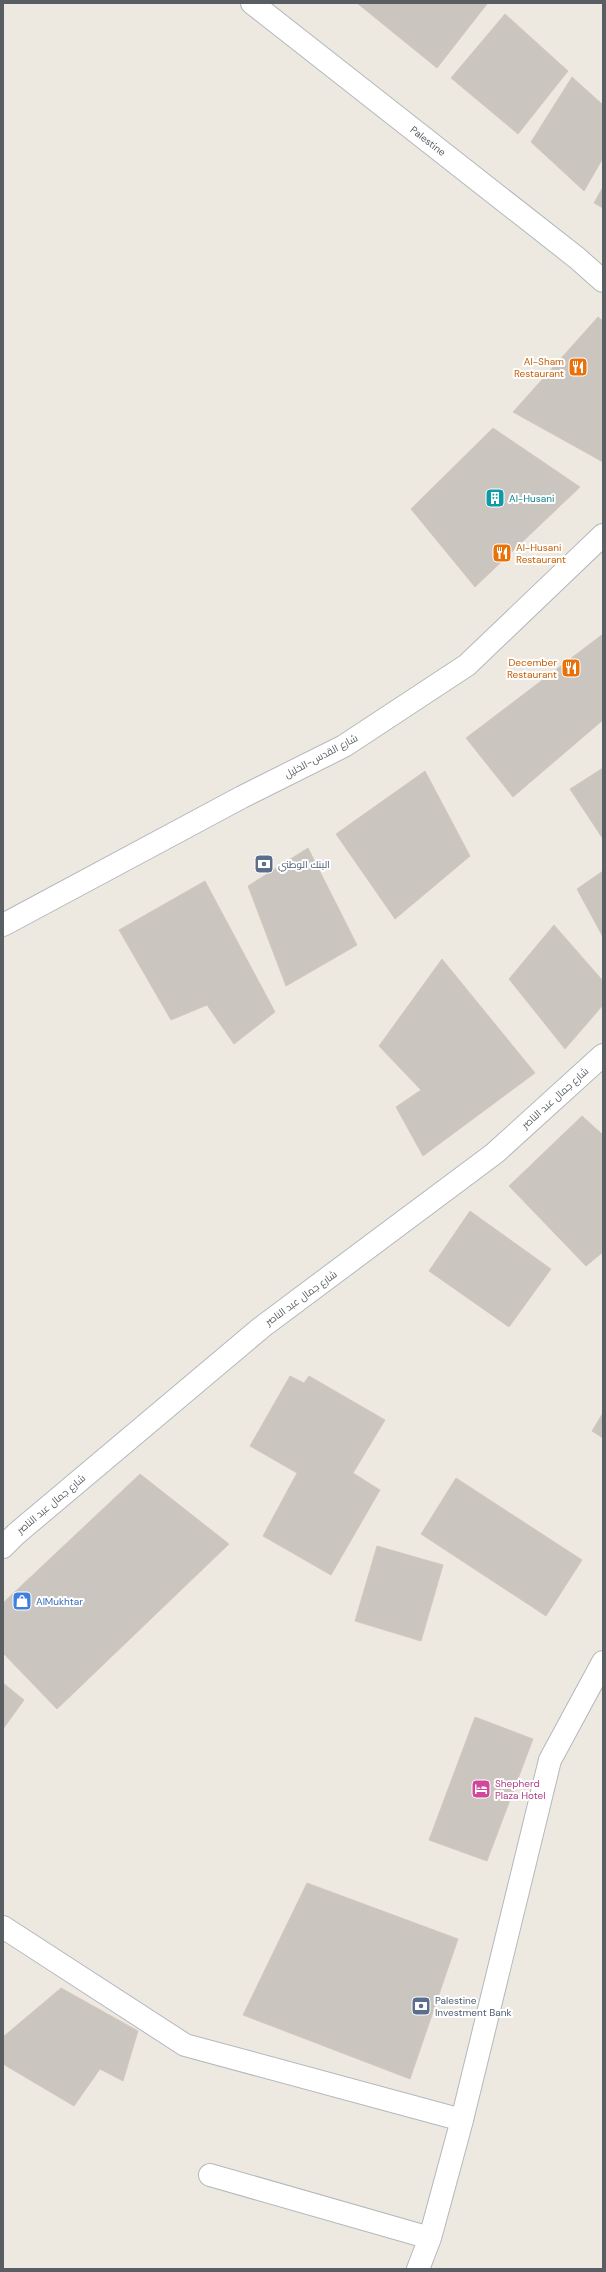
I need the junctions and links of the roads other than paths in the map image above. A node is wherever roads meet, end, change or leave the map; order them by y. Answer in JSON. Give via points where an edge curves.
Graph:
{"nodes":[{"id":1,"x":252,"y":3,"type":"edge"},
{"id":2,"x":603,"y":281,"type":"edge"},
{"id":3,"x":603,"y":535,"type":"edge"},
{"id":4,"x":3,"y":925,"type":"edge"},
{"id":5,"x":603,"y":1055,"type":"edge"},
{"id":6,"x":3,"y":1547,"type":"edge"},
{"id":7,"x":603,"y":1662,"type":"edge"},
{"id":8,"x":3,"y":1927,"type":"edge"},
{"id":9,"x":462,"y":2120,"type":"junction"},
{"id":10,"x":210,"y":2175,"type":"dead end"},
{"id":11,"x":430,"y":2238,"type":"junction"},
{"id":12,"x":418,"y":2269,"type":"edge"}],
"edges":[{"from":1,"to":2,"type":"street","name":"Palestine","via":[[578,258]]},
{"from":3,"to":4,"type":"street","name":"شارع القدس-الخليل","via":[[467,665],[350,741]]},
{"from":5,"to":6,"type":"street","name":"شارع جمال عبد الناصر","via":[[495,1153],[262,1327]]},
{"from":7,"to":9,"type":"street","via":[[550,1760]]},
{"from":8,"to":9,"type":"street","via":[[185,2045]]},
{"from":9,"to":11,"type":"street"},
{"from":10,"to":11,"type":"street"},
{"from":11,"to":12,"type":"street"}]}
